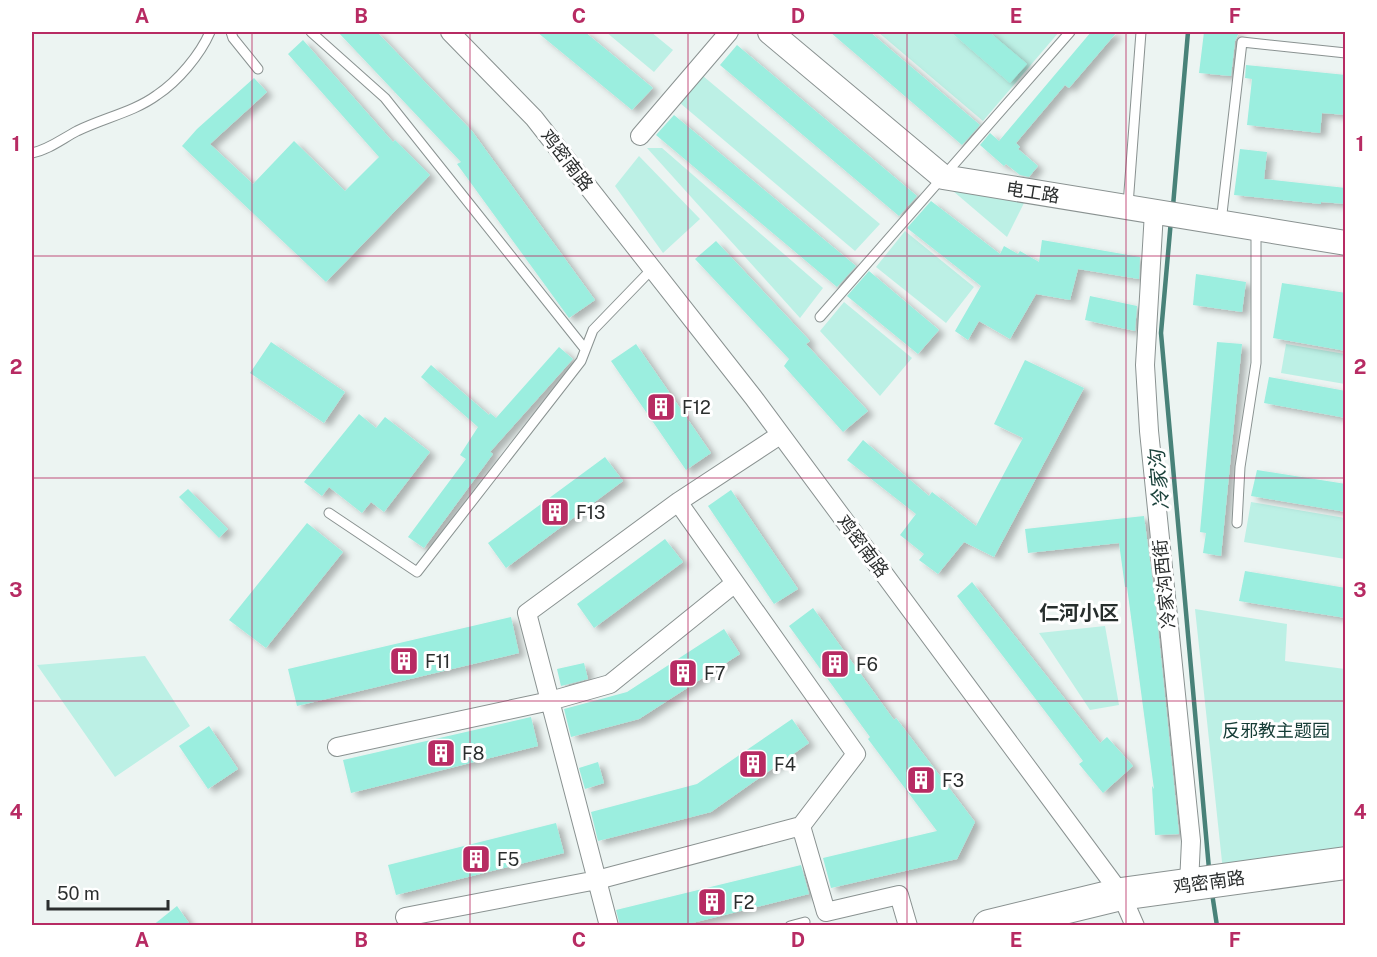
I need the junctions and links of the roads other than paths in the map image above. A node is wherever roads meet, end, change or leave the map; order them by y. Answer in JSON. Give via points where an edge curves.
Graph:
{"nodes":[{"id":1,"x":210,"y":32,"type":"edge"},
{"id":2,"x":231,"y":32,"type":"edge"},
{"id":3,"x":311,"y":32,"type":"edge"},
{"id":4,"x":450,"y":32,"type":"edge"},
{"id":5,"x":729,"y":32,"type":"edge"},
{"id":6,"x":770,"y":32,"type":"edge"},
{"id":7,"x":1070,"y":32,"type":"edge"},
{"id":8,"x":1141,"y":32,"type":"edge"},
{"id":9,"x":1243,"y":37,"type":"edge"},
{"id":10,"x":1346,"y":53,"type":"edge"},
{"id":11,"x":258,"y":69,"type":"dead end"},
{"id":12,"x":640,"y":136,"type":"dead end"},
{"id":13,"x":32,"y":153,"type":"edge"},
{"id":14,"x":944,"y":177,"type":"junction"},
{"id":15,"x":1128,"y":207,"type":"junction"},
{"id":16,"x":1154,"y":212,"type":"junction"},
{"id":17,"x":1221,"y":223,"type":"junction"},
{"id":18,"x":1256,"y":228,"type":"junction"},
{"id":19,"x":1346,"y":243,"type":"edge"},
{"id":20,"x":652,"y":270,"type":"junction"},
{"id":21,"x":820,"y":317,"type":"dead end"},
{"id":22,"x":585,"y":349,"type":"junction"},
{"id":23,"x":780,"y":435,"type":"junction"},
{"id":24,"x":678,"y":502,"type":"junction"},
{"id":25,"x":329,"y":513,"type":"dead end"},
{"id":26,"x":1237,"y":523,"type":"dead end"},
{"id":27,"x":735,"y":583,"type":"junction"},
{"id":28,"x":550,"y":701,"type":"junction"},
{"id":29,"x":337,"y":747,"type":"dead end"},
{"id":30,"x":801,"y":826,"type":"junction"},
{"id":31,"x":1346,"y":863,"type":"edge"},
{"id":32,"x":597,"y":880,"type":"junction"},
{"id":33,"x":1189,"y":884,"type":"junction"},
{"id":34,"x":1121,"y":894,"type":"junction"},
{"id":35,"x":405,"y":917,"type":"dead end"},
{"id":36,"x":805,"y":922,"type":"dead end"},
{"id":37,"x":609,"y":926,"type":"edge"},
{"id":38,"x":790,"y":926,"type":"edge"},
{"id":39,"x":908,"y":926,"type":"edge"},
{"id":40,"x":989,"y":926,"type":"edge"},
{"id":41,"x":1135,"y":926,"type":"edge"}],
"edges":[{"from":1,"to":13,"type":"lane","via":[[181,73],[157,95]]},
{"from":2,"to":11,"type":"lane"},
{"from":3,"to":22,"type":"lane","via":[[385,98]]},
{"from":4,"to":20,"type":"street","name":"鸡密南路","via":[[534,118]]},
{"from":5,"to":12,"type":"street"},
{"from":6,"to":14,"type":"street"},
{"from":7,"to":14,"type":"lane"},
{"from":8,"to":15,"type":"lane"},
{"from":9,"to":10,"type":"lane"},
{"from":9,"to":17,"type":"lane"},
{"from":14,"to":15,"type":"street","name":"电工路"},
{"from":14,"to":21,"type":"lane"},
{"from":15,"to":16,"type":"street","name":"电工路"},
{"from":16,"to":17,"type":"street","name":"电工路"},
{"from":16,"to":33,"type":"street","name":"冷家沟西街","via":[[1145,365],[1191,841]]},
{"from":17,"to":18,"type":"street","name":"电工路"},
{"from":18,"to":19,"type":"street","name":"电工路"},
{"from":18,"to":26,"type":"lane","via":[[1256,363],[1240,467]]},
{"from":20,"to":22,"type":"lane","via":[[593,330]]},
{"from":20,"to":23,"type":"street","name":"鸡密南路"},
{"from":22,"to":25,"type":"lane","via":[[581,361],[417,573]]},
{"from":23,"to":24,"type":"street"},
{"from":23,"to":34,"type":"street","name":"鸡密南路"},
{"from":24,"to":27,"type":"street"},
{"from":24,"to":28,"type":"street","via":[[527,613]]},
{"from":27,"to":28,"type":"street","via":[[610,684]]},
{"from":27,"to":30,"type":"street","via":[[856,754]]},
{"from":28,"to":29,"type":"street"},
{"from":28,"to":32,"type":"street"},
{"from":30,"to":32,"type":"street"},
{"from":30,"to":39,"type":"street","via":[[826,912],[899,895]]},
{"from":31,"to":33,"type":"highway","name":"鸡密南路"},
{"from":32,"to":35,"type":"street"},
{"from":32,"to":37,"type":"street"},
{"from":33,"to":34,"type":"highway","name":"鸡密南路"},
{"from":34,"to":40,"type":"highway"},
{"from":34,"to":41,"type":"street"},
{"from":36,"to":38,"type":"lane"}]}
